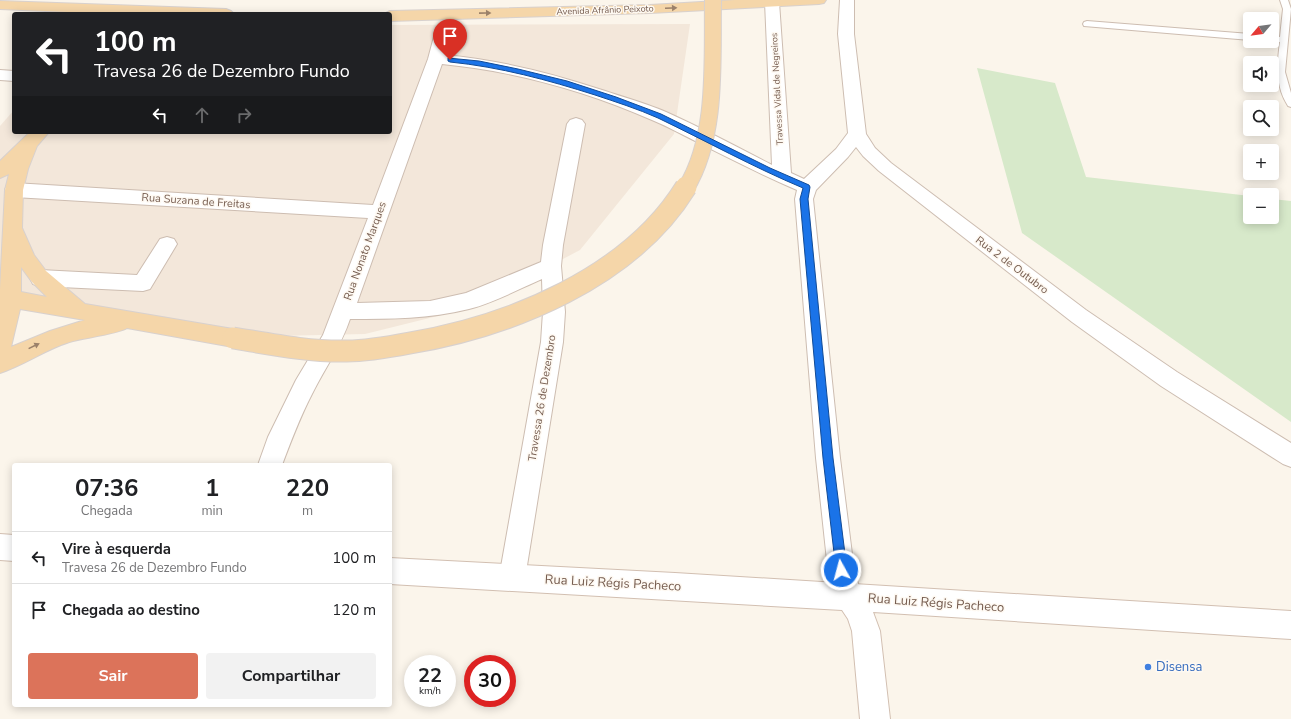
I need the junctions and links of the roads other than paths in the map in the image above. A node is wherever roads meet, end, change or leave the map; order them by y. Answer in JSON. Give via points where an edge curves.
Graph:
{"nodes":[{"id":1,"x":712,"y":0,"type":"edge"},
{"id":2,"x":819,"y":0,"type":"edge"},
{"id":3,"x":847,"y":0,"type":"edge"},
{"id":4,"x":1284,"y":0,"type":"edge"},
{"id":5,"x":772,"y":2,"type":"junction"},
{"id":6,"x":0,"y":5,"type":"edge"},
{"id":7,"x":78,"y":8,"type":"junction"},
{"id":8,"x":184,"y":9,"type":"edge"},
{"id":9,"x":95,"y":12,"type":"edge"},
{"id":10,"x":209,"y":12,"type":"edge"},
{"id":11,"x":392,"y":16,"type":"edge"},
{"id":12,"x":1087,"y":24,"type":"dead end"},
{"id":13,"x":444,"y":29,"type":"dead end"},
{"id":14,"x":1243,"y":36,"type":"edge"},
{"id":15,"x":1279,"y":40,"type":"edge"},
{"id":16,"x":1285,"y":40,"type":"junction"},
{"id":17,"x":436,"y":58,"type":"junction"},
{"id":18,"x":0,"y":75,"type":"edge"},
{"id":19,"x":12,"y":76,"type":"edge"},
{"id":20,"x":1291,"y":104,"type":"edge"},
{"id":21,"x":576,"y":124,"type":"dead end"},
{"id":22,"x":38,"y":134,"type":"edge"},
{"id":23,"x":857,"y":134,"type":"junction"},
{"id":24,"x":28,"y":146,"type":"junction"},
{"id":25,"x":0,"y":172,"type":"edge"},
{"id":26,"x":782,"y":176,"type":"junction"},
{"id":27,"x":807,"y":187,"type":"junction"},
{"id":28,"x":14,"y":190,"type":"junction"},
{"id":29,"x":379,"y":212,"type":"junction"},
{"id":30,"x":12,"y":218,"type":"junction"},
{"id":31,"x":167,"y":244,"type":"dead end"},
{"id":32,"x":551,"y":266,"type":"junction"},
{"id":33,"x":40,"y":278,"type":"junction"},
{"id":34,"x":5,"y":298,"type":"edge"},
{"id":35,"x":79,"y":310,"type":"junction"},
{"id":36,"x":343,"y":311,"type":"junction"},
{"id":37,"x":144,"y":321,"type":"junction"},
{"id":38,"x":0,"y":347,"type":"edge"},
{"id":39,"x":0,"y":364,"type":"edge"},
{"id":40,"x":1291,"y":456,"type":"edge"},
{"id":41,"x":271,"y":463,"type":"edge"},
{"id":42,"x":0,"y":547,"type":"edge"},
{"id":43,"x":12,"y":548,"type":"edge"},
{"id":44,"x":392,"y":571,"type":"edge"},
{"id":45,"x":512,"y":578,"type":"junction"},
{"id":46,"x":849,"y":597,"type":"junction"},
{"id":47,"x":1291,"y":625,"type":"edge"},
{"id":48,"x":875,"y":719,"type":"edge"}],
"edges":[{"from":1,"to":37,"type":"main road","bridge":true,"via":[[708,119],[703,150],[692,178],[670,212],[635,248],[588,281],[537,308],[470,330],[411,343],[349,351],[290,348]]},
{"from":2,"to":5,"type":"main road","name":"Avenida Afrânio Peixoto"},
{"from":3,"to":23,"type":"street","name":"Rua 2 de Outubro","via":[[846,34]]},
{"from":4,"to":16,"type":"lane","via":[[1287,9]]},
{"from":11,"to":5,"type":"main road","name":"Avenida Afrânio Peixoto","one_way":true,"via":[[650,9]]},
{"from":5,"to":26,"type":"street","name":"Travessa Vidal de Negreiros"},
{"from":6,"to":7,"type":"main road"},
{"from":7,"to":8,"type":"main road"},
{"from":7,"to":9,"type":"main road"},
{"from":8,"to":10,"type":"main road"},
{"from":12,"to":14,"type":"lane"},
{"from":13,"to":17,"type":"street","name":"Rua Nonato Marques"},
{"from":15,"to":16,"type":"lane"},
{"from":16,"to":20,"type":"lane","via":[[1281,72]]},
{"from":17,"to":26,"type":"street","via":[[518,71],[613,99],[659,116]]},
{"from":17,"to":29,"type":"street","name":"Rua Nonato Marques"},
{"from":18,"to":19,"type":"street"},
{"from":21,"to":32,"type":"street","name":"Travessa 26 de Dezembro"},
{"from":22,"to":24,"type":"main road"},
{"from":23,"to":27,"type":"street","via":[[842,153]]},
{"from":23,"to":40,"type":"street","name":"Rua 2 de Outubro","via":[[869,152],[885,167],[1079,316],[1169,379]]},
{"from":24,"to":25,"type":"main road"},
{"from":24,"to":28,"type":"main road"},
{"from":26,"to":27,"type":"street"},
{"from":27,"to":46,"type":"street","via":[[804,199],[828,450],[841,570]]},
{"from":28,"to":29,"type":"street","name":"Rua Suzana de Freitas"},
{"from":28,"to":30,"type":"main road"},
{"from":29,"to":36,"type":"street","name":"Rua Nonato Marques"},
{"from":30,"to":33,"type":"main road","via":[[27,263]]},
{"from":30,"to":34,"type":"main road"},
{"from":31,"to":33,"type":"street","via":[[143,283]]},
{"from":32,"to":36,"type":"street","via":[[469,301],[399,312]]},
{"from":32,"to":45,"type":"street","name":"Travessa 26 de Dezembro","via":[[554,312],[552,342]]},
{"from":33,"to":35,"type":"main road"},
{"from":34,"to":35,"type":"main road"},
{"from":34,"to":38,"type":"main road","via":[[8,314]]},
{"from":35,"to":37,"type":"main road"},
{"from":36,"to":41,"type":"street","name":"Rua Nonato Marques","via":[[333,338],[304,387],[280,437]]},
{"from":39,"to":37,"type":"main road","one_way":true,"via":[[40,343],[66,334],[92,327]]},
{"from":42,"to":43,"type":"street"},
{"from":44,"to":45,"type":"street","name":"Rua Luiz Régis Pacheco"},
{"from":45,"to":46,"type":"street","name":"Rua Luiz Régis Pacheco"},
{"from":46,"to":47,"type":"street","name":"Rua Luiz Régis Pacheco"},
{"from":46,"to":48,"type":"street","via":[[859,611],[866,631]]}]}
